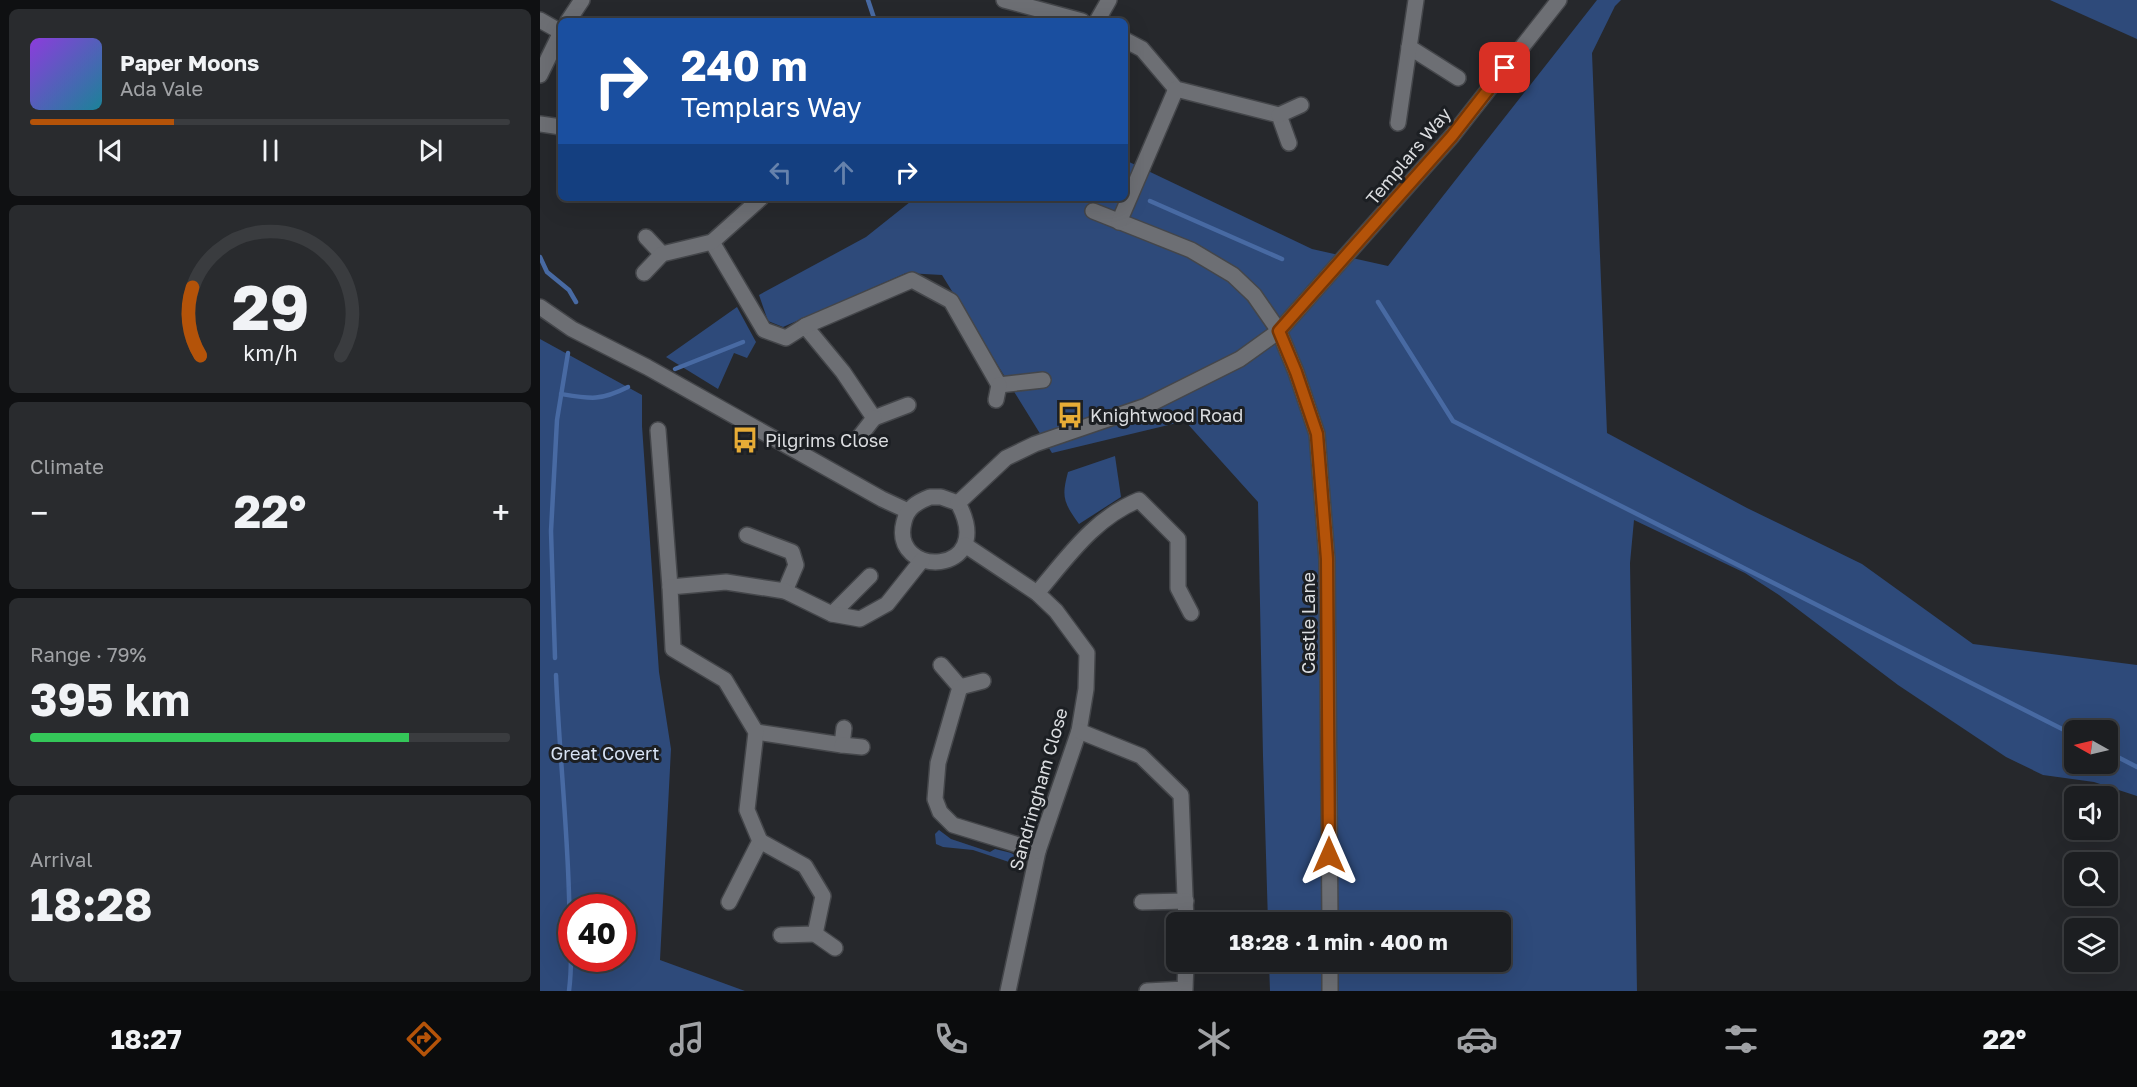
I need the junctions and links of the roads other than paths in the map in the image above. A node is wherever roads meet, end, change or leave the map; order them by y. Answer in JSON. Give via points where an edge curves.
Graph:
{"nodes":[{"id":1,"x":582,"y":0,"type":"edge"},
{"id":2,"x":1004,"y":0,"type":"edge"},
{"id":3,"x":1109,"y":0,"type":"edge"},
{"id":4,"x":1416,"y":0,"type":"edge"},
{"id":5,"x":1559,"y":0,"type":"edge"},
{"id":6,"x":570,"y":18,"type":"edge"},
{"id":7,"x":1071,"y":18,"type":"edge"},
{"id":8,"x":1099,"y":18,"type":"edge"},
{"id":9,"x":540,"y":20,"type":"edge"},
{"id":10,"x":558,"y":30,"type":"edge"},
{"id":11,"x":558,"y":38,"type":"edge"},
{"id":12,"x":1128,"y":42,"type":"edge"},
{"id":13,"x":1409,"y":47,"type":"junction"},
{"id":14,"x":540,"y":75,"type":"edge"},
{"id":15,"x":1458,"y":78,"type":"dead end"},
{"id":16,"x":1176,"y":89,"type":"junction"},
{"id":17,"x":1301,"y":105,"type":"dead end"},
{"id":18,"x":1280,"y":115,"type":"junction"},
{"id":19,"x":1398,"y":123,"type":"dead end"},
{"id":20,"x":540,"y":124,"type":"edge"},
{"id":21,"x":558,"y":127,"type":"edge"},
{"id":22,"x":1289,"y":143,"type":"dead end"},
{"id":23,"x":758,"y":201,"type":"edge"},
{"id":24,"x":1093,"y":211,"type":"dead end"},
{"id":25,"x":1119,"y":222,"type":"junction"},
{"id":26,"x":646,"y":237,"type":"dead end"},
{"id":27,"x":712,"y":242,"type":"junction"},
{"id":28,"x":662,"y":254,"type":"junction"},
{"id":29,"x":644,"y":273,"type":"dead end"},
{"id":30,"x":540,"y":307,"type":"edge"},
{"id":31,"x":805,"y":326,"type":"junction"},
{"id":32,"x":1279,"y":331,"type":"junction"},
{"id":33,"x":1043,"y":380,"type":"dead end"},
{"id":34,"x":908,"y":405,"type":"dead end"},
{"id":35,"x":874,"y":418,"type":"junction"},
{"id":36,"x":658,"y":430,"type":"dead end"},
{"id":37,"x":857,"y":440,"type":"dead end"},
{"id":38,"x":958,"y":503,"type":"junction"},
{"id":39,"x":908,"y":511,"type":"junction"},
{"id":40,"x":747,"y":534,"type":"dead end"},
{"id":41,"x":965,"y":545,"type":"junction"},
{"id":42,"x":922,"y":560,"type":"junction"},
{"id":43,"x":870,"y":576,"type":"dead end"},
{"id":44,"x":670,"y":587,"type":"junction"},
{"id":45,"x":785,"y":591,"type":"junction"},
{"id":46,"x":1037,"y":593,"type":"junction"},
{"id":47,"x":1191,"y":613,"type":"dead end"},
{"id":48,"x":832,"y":614,"type":"junction"},
{"id":49,"x":940,"y":665,"type":"dead end"},
{"id":50,"x":983,"y":681,"type":"dead end"},
{"id":51,"x":960,"y":687,"type":"junction"},
{"id":52,"x":844,"y":728,"type":"dead end"},
{"id":53,"x":756,"y":732,"type":"junction"},
{"id":54,"x":1079,"y":732,"type":"junction"},
{"id":55,"x":842,"y":745,"type":"junction"},
{"id":56,"x":862,"y":747,"type":"dead end"},
{"id":57,"x":760,"y":841,"type":"junction"},
{"id":58,"x":1038,"y":851,"type":"junction"},
{"id":59,"x":1186,"y":901,"type":"junction"},
{"id":60,"x":729,"y":902,"type":"dead end"},
{"id":61,"x":1142,"y":902,"type":"dead end"},
{"id":62,"x":1186,"y":912,"type":"edge"},
{"id":63,"x":1330,"y":912,"type":"edge"},
{"id":64,"x":815,"y":934,"type":"junction"},
{"id":65,"x":781,"y":935,"type":"dead end"},
{"id":66,"x":835,"y":948,"type":"dead end"},
{"id":67,"x":1186,"y":972,"type":"edge"},
{"id":68,"x":1330,"y":972,"type":"edge"},
{"id":69,"x":1008,"y":991,"type":"edge"},
{"id":70,"x":1147,"y":991,"type":"edge"},
{"id":71,"x":1330,"y":991,"type":"edge"}],
"edges":[{"from":1,"to":6,"type":"street"},
{"from":2,"to":7,"type":"street"},
{"from":3,"to":8,"type":"street"},
{"from":4,"to":13,"type":"street"},
{"from":5,"to":32,"type":"street","name":"Templars Way","via":[[1452,136]]},
{"from":9,"to":10,"type":"street"},
{"from":11,"to":14,"type":"street"},
{"from":12,"to":16,"type":"street","via":[[1142,49]]},
{"from":13,"to":15,"type":"street"},
{"from":13,"to":19,"type":"street"},
{"from":16,"to":18,"type":"street"},
{"from":16,"to":25,"type":"street"},
{"from":17,"to":18,"type":"street"},
{"from":18,"to":22,"type":"street"},
{"from":20,"to":21,"type":"street"},
{"from":23,"to":27,"type":"street"},
{"from":24,"to":25,"type":"street","name":"Castle Lane"},
{"from":25,"to":32,"type":"street","name":"Castle Lane","via":[[1191,250],[1233,276],[1254,295]]},
{"from":26,"to":28,"type":"street"},
{"from":27,"to":28,"type":"street"},
{"from":27,"to":31,"type":"street","via":[[764,330],[786,338]]},
{"from":28,"to":29,"type":"street"},
{"from":30,"to":39,"type":"street","via":[[572,329]]},
{"from":31,"to":33,"type":"street","via":[[912,280],[951,301],[998,392]]},
{"from":31,"to":35,"type":"street"},
{"from":32,"to":38,"type":"street","via":[[1240,359],[1146,406],[1035,444],[1006,458]]},
{"from":32,"to":63,"type":"street","name":"Castle Lane","via":[[1317,434],[1327,559]]},
{"from":34,"to":35,"type":"street"},
{"from":35,"to":37,"type":"street"},
{"from":36,"to":44,"type":"street"},
{"from":38,"to":39,"type":"street","via":[[930,497]]},
{"from":38,"to":41,"type":"street","via":[[968,526]]},
{"from":39,"to":42,"type":"street","via":[[902,528],[906,544]]},
{"from":40,"to":45,"type":"street","via":[[792,552],[796,565]]},
{"from":41,"to":42,"type":"street","via":[[948,561]]},
{"from":41,"to":46,"type":"street","name":"Sandringham Close"},
{"from":42,"to":48,"type":"street","via":[[887,604],[860,619]]},
{"from":43,"to":48,"type":"street"},
{"from":44,"to":45,"type":"street","via":[[726,582]]},
{"from":44,"to":53,"type":"street","via":[[673,649],[725,681]]},
{"from":45,"to":48,"type":"street"},
{"from":46,"to":47,"type":"street","via":[[1082,540],[1119,508],[1138,500],[1178,539],[1178,588]]},
{"from":46,"to":54,"type":"street","name":"Sandringham Close","via":[[1056,611],[1087,653]]},
{"from":49,"to":51,"type":"street"},
{"from":50,"to":51,"type":"street"},
{"from":51,"to":58,"type":"street","via":[[938,763],[935,799],[940,812],[953,825]]},
{"from":52,"to":55,"type":"street"},
{"from":53,"to":55,"type":"street"},
{"from":53,"to":57,"type":"street","via":[[747,810]]},
{"from":54,"to":58,"type":"street","name":"Sandringham Close"},
{"from":54,"to":59,"type":"street","via":[[1141,756],[1182,795]]},
{"from":55,"to":56,"type":"street"},
{"from":57,"to":60,"type":"street"},
{"from":57,"to":64,"type":"street","via":[[805,866],[823,896]]},
{"from":58,"to":69,"type":"street","name":"Sandringham Close"},
{"from":59,"to":61,"type":"street"},
{"from":59,"to":62,"type":"street"},
{"from":64,"to":65,"type":"street"},
{"from":64,"to":66,"type":"street"},
{"from":67,"to":70,"type":"street","via":[[1185,989]]},
{"from":68,"to":71,"type":"street"}]}
